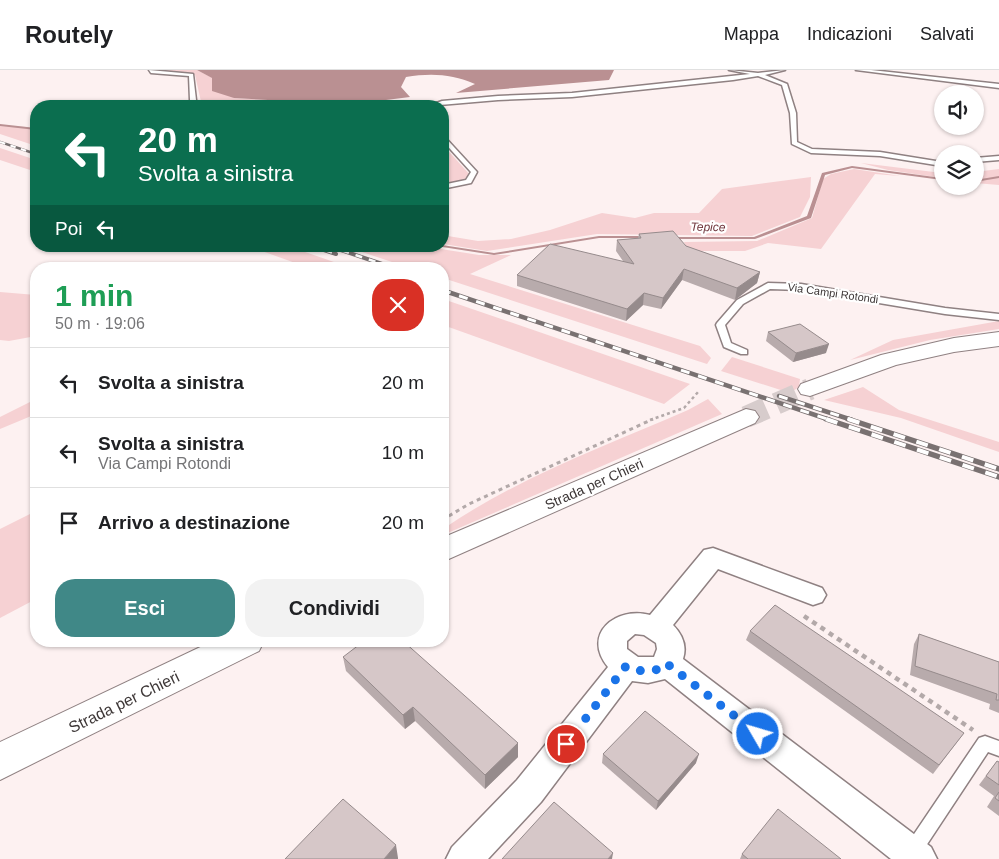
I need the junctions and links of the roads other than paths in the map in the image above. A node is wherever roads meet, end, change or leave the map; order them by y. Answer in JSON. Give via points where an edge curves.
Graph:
{"nodes":[{"id":1,"x":151,"y":70,"type":"edge"},
{"id":2,"x":731,"y":70,"type":"edge"},
{"id":3,"x":783,"y":70,"type":"edge"},
{"id":4,"x":858,"y":70,"type":"edge"},
{"id":5,"x":762,"y":75,"type":"junction"},
{"id":6,"x":999,"y":86,"type":"edge"},
{"id":7,"x":193,"y":100,"type":"edge"},
{"id":8,"x":449,"y":102,"type":"edge"},
{"id":9,"x":449,"y":144,"type":"edge"},
{"id":10,"x":999,"y":158,"type":"edge"},
{"id":11,"x":984,"y":159,"type":"edge"},
{"id":12,"x":934,"y":163,"type":"edge"},
{"id":13,"x":449,"y":186,"type":"edge"},
{"id":14,"x":999,"y":316,"type":"edge"},
{"id":15,"x":999,"y":339,"type":"edge"},
{"id":16,"x":744,"y":352,"type":"dead end"},
{"id":17,"x":810,"y":389,"type":"tunnel mouth"},
{"id":18,"x":746,"y":417,"type":"tunnel mouth"},
{"id":19,"x":449,"y":548,"type":"edge"},
{"id":20,"x":808,"y":605,"type":"road end"},
{"id":21,"x":656,"y":627,"type":"junction"},
{"id":22,"x":235,"y":647,"type":"edge"},
{"id":23,"x":666,"y":663,"type":"junction"},
{"id":24,"x":626,"y":666,"type":"junction"},
{"id":25,"x":992,"y":746,"type":"edge"},
{"id":26,"x":0,"y":762,"type":"edge"},
{"id":27,"x":915,"y":856,"type":"edge"},
{"id":28,"x":464,"y":859,"type":"edge"}],
"edges":[{"from":1,"to":7,"type":"lane","via":[[160,74],[191,75]]},
{"from":2,"to":5,"type":"lane"},
{"from":3,"to":5,"type":"lane"},
{"from":4,"to":6,"type":"lane"},
{"from":5,"to":8,"type":"lane","via":[[572,95]]},
{"from":5,"to":12,"type":"lane","via":[[784,84],[793,113],[794,143],[811,151],[880,154]]},
{"from":9,"to":13,"type":"lane","via":[[474,172],[469,182]]},
{"from":10,"to":11,"type":"lane"},
{"from":14,"to":16,"type":"lane","name":"Via Campi Rotondi","via":[[945,311],[801,287],[768,286],[740,302],[720,325],[727,345]]},
{"from":15,"to":17,"type":"main road","via":[[954,345],[889,360]]},
{"from":18,"to":19,"type":"main road","name":"Strada per Chieri"},
{"from":20,"to":21,"type":"street","via":[[713,557]]},
{"from":21,"to":23,"type":"street","via":[[671,644],[672,653]]},
{"from":21,"to":24,"type":"street","via":[[642,622],[632,623],[617,631],[612,645],[614,653]]},
{"from":22,"to":26,"type":"main road","name":"Strada per Chieri"},
{"from":23,"to":24,"type":"street","via":[[646,672]]},
{"from":23,"to":27,"type":"street"},
{"from":24,"to":28,"type":"street","via":[[529,791]]},
{"from":25,"to":27,"type":"lane"}]}
